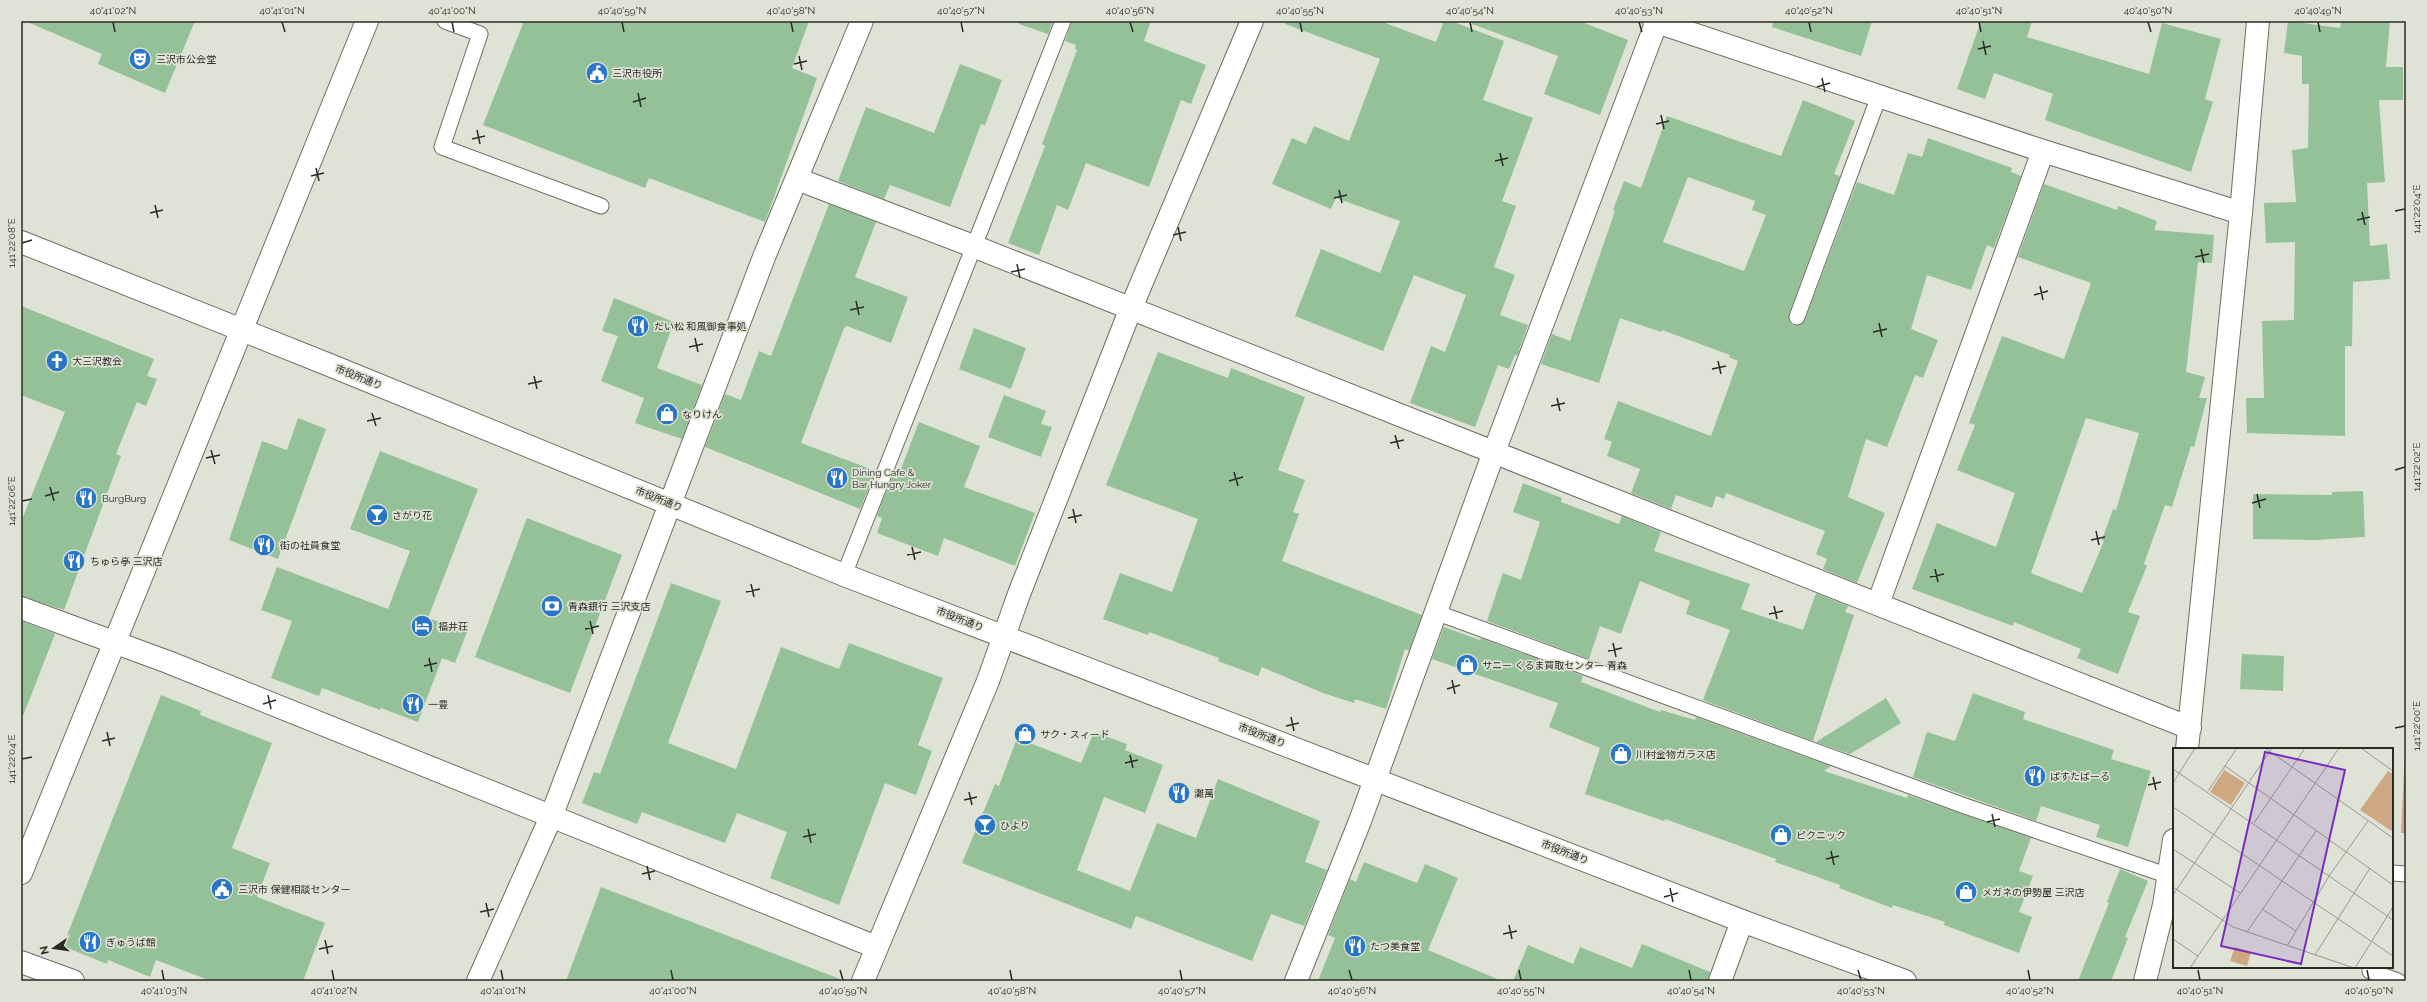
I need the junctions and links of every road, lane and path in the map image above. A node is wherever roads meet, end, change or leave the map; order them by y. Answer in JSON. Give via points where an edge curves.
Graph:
{"nodes":[{"id":1,"x":367,"y":21,"type":"edge"},
{"id":2,"x":445,"y":21,"type":"edge"},
{"id":3,"x":862,"y":21,"type":"edge"},
{"id":4,"x":1063,"y":21,"type":"edge"},
{"id":5,"x":1252,"y":21,"type":"edge"},
{"id":6,"x":1656,"y":21,"type":"edge"},
{"id":7,"x":2258,"y":21,"type":"edge"},
{"id":8,"x":1879,"y":96,"type":"junction"},
{"id":9,"x":2043,"y":151,"type":"junction"},
{"id":10,"x":797,"y":179,"type":"junction"},
{"id":11,"x":601,"y":206,"type":"dead end"},
{"id":12,"x":2241,"y":213,"type":"junction"},
{"id":13,"x":21,"y":242,"type":"edge"},
{"id":14,"x":973,"y":246,"type":"junction"},
{"id":15,"x":1131,"y":308,"type":"junction"},
{"id":16,"x":1797,"y":317,"type":"dead end"},
{"id":17,"x":242,"y":330,"type":"junction"},
{"id":18,"x":1494,"y":452,"type":"junction"},
{"id":19,"x":670,"y":503,"type":"junction"},
{"id":20,"x":844,"y":575,"type":"junction"},
{"id":21,"x":1878,"y":604,"type":"junction"},
{"id":22,"x":21,"y":608,"type":"edge"},
{"id":23,"x":1435,"y":612,"type":"junction"},
{"id":24,"x":1005,"y":636,"type":"junction"},
{"id":25,"x":114,"y":643,"type":"junction"},
{"id":26,"x":2190,"y":728,"type":"junction"},
{"id":27,"x":2187,"y":748,"type":"edge"},
{"id":28,"x":1374,"y":778,"type":"junction"},
{"id":29,"x":551,"y":817,"type":"junction"},
{"id":30,"x":2173,"y":852,"type":"edge"},
{"id":31,"x":21,"y":873,"type":"edge"},
{"id":32,"x":2393,"y":873,"type":"edge"},
{"id":33,"x":2406,"y":874,"type":"edge"},
{"id":34,"x":2171,"y":876,"type":"edge"},
{"id":35,"x":1742,"y":921,"type":"junction"},
{"id":36,"x":876,"y":947,"type":"junction"},
{"id":37,"x":21,"y":962,"type":"edge"},
{"id":38,"x":2370,"y":968,"type":"edge"},
{"id":39,"x":73,"y":981,"type":"edge"},
{"id":40,"x":478,"y":981,"type":"edge"},
{"id":41,"x":863,"y":981,"type":"edge"},
{"id":42,"x":1296,"y":981,"type":"edge"},
{"id":43,"x":1720,"y":981,"type":"edge"},
{"id":44,"x":1905,"y":981,"type":"edge"},
{"id":45,"x":2145,"y":981,"type":"edge"},
{"id":46,"x":2398,"y":981,"type":"edge"}],
"edges":[{"from":1,"to":17,"type":"street"},
{"from":2,"to":11,"type":"lane","via":[[480,34],[442,147]]},
{"from":3,"to":10,"type":"street"},
{"from":4,"to":14,"type":"lane"},
{"from":5,"to":15,"type":"street"},
{"from":6,"to":8,"type":"street"},
{"from":6,"to":18,"type":"street"},
{"from":7,"to":12,"type":"street"},
{"from":8,"to":9,"type":"street"},
{"from":8,"to":16,"type":"lane"},
{"from":9,"to":12,"type":"street"},
{"from":9,"to":21,"type":"street"},
{"from":10,"to":14,"type":"street"},
{"from":10,"to":19,"type":"street","via":[[764,257]]},
{"from":12,"to":26,"type":"street"},
{"from":13,"to":17,"type":"street","name":"市役所通り"},
{"from":14,"to":15,"type":"street"},
{"from":14,"to":20,"type":"lane"},
{"from":15,"to":18,"type":"street"},
{"from":15,"to":24,"type":"street"},
{"from":17,"to":19,"type":"street","name":"市役所通り"},
{"from":17,"to":25,"type":"street"},
{"from":18,"to":21,"type":"street"},
{"from":18,"to":23,"type":"street"},
{"from":19,"to":20,"type":"street","name":"市役所通り"},
{"from":19,"to":29,"type":"street"},
{"from":20,"to":24,"type":"street","name":"市役所通り"},
{"from":21,"to":26,"type":"street"},
{"from":22,"to":25,"type":"street"},
{"from":23,"to":28,"type":"street"},
{"from":23,"to":34,"type":"lane","via":[[1965,806]]},
{"from":24,"to":28,"type":"street","name":"市役所通り"},
{"from":24,"to":36,"type":"street"},
{"from":25,"to":29,"type":"street"},
{"from":25,"to":31,"type":"street"},
{"from":26,"to":27,"type":"street"},
{"from":28,"to":35,"type":"street","name":"市役所通り"},
{"from":28,"to":42,"type":"street","via":[[1360,821]]},
{"from":29,"to":36,"type":"street"},
{"from":29,"to":40,"type":"street"},
{"from":30,"to":34,"type":"street"},
{"from":32,"to":33,"type":"lane"},
{"from":34,"to":45,"type":"street"},
{"from":35,"to":43,"type":"street"},
{"from":35,"to":44,"type":"street","name":"市役所通り"},
{"from":36,"to":41,"type":"street"},
{"from":37,"to":39,"type":"street"},
{"from":38,"to":46,"type":"lane","via":[[2370,971]]}]}
